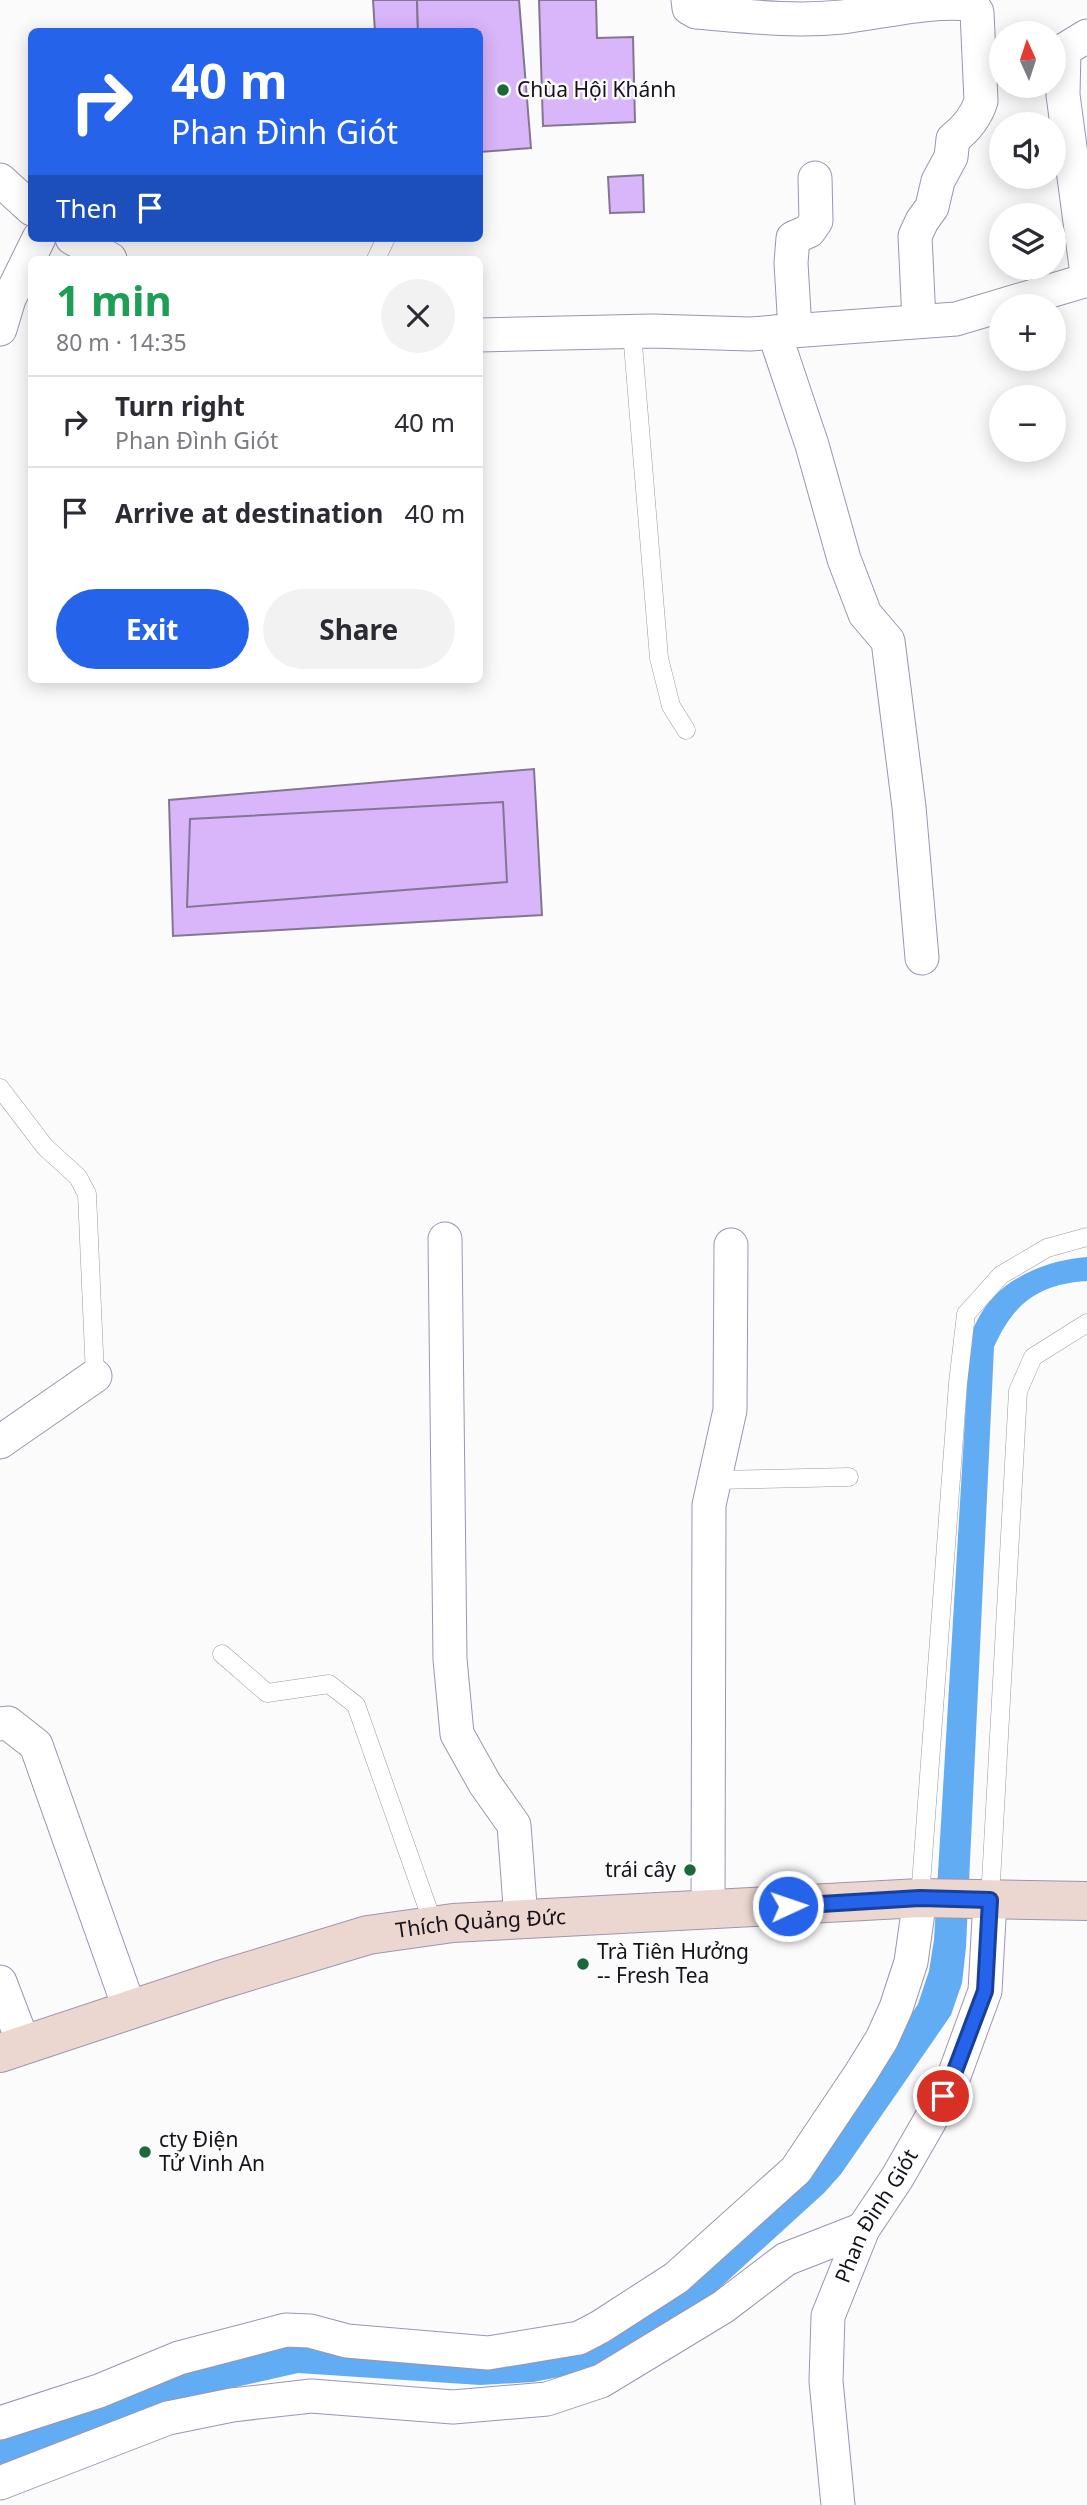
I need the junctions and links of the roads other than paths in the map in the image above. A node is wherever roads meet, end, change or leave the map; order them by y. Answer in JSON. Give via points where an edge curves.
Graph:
{"nodes":[{"id":1,"x":688,"y":0,"type":"edge"},
{"id":2,"x":1087,"y":36,"type":"edge"},
{"id":3,"x":815,"y":178,"type":"dead end"},
{"id":4,"x":0,"y":180,"type":"edge"},
{"id":5,"x":28,"y":205,"type":"edge"},
{"id":6,"x":79,"y":242,"type":"edge"},
{"id":7,"x":105,"y":256,"type":"edge"},
{"id":8,"x":28,"y":260,"type":"edge"},
{"id":9,"x":1087,"y":274,"type":"edge"},
{"id":10,"x":1087,"y":280,"type":"edge"},
{"id":11,"x":919,"y":321,"type":"junction"},
{"id":12,"x":0,"y":329,"type":"edge"},
{"id":13,"x":785,"y":331,"type":"junction"},
{"id":14,"x":632,"y":332,"type":"junction"},
{"id":15,"x":483,"y":335,"type":"edge"},
{"id":16,"x":686,"y":730,"type":"dead end"},
{"id":17,"x":922,"y":958,"type":"dead end"},
{"id":18,"x":0,"y":1088,"type":"edge"},
{"id":19,"x":1087,"y":1237,"type":"edge"},
{"id":20,"x":444,"y":1239,"type":"dead end"},
{"id":21,"x":731,"y":1245,"type":"dead end"},
{"id":22,"x":1087,"y":1323,"type":"edge"},
{"id":23,"x":96,"y":1376,"type":"joint"},
{"id":24,"x":0,"y":1442,"type":"edge"},
{"id":25,"x":849,"y":1478,"type":"dead end"},
{"id":26,"x":714,"y":1480,"type":"junction"},
{"id":27,"x":222,"y":1654,"type":"dead end"},
{"id":28,"x":0,"y":1724,"type":"edge"},
{"id":29,"x":924,"y":1899,"type":"junction"},
{"id":30,"x":986,"y":1900,"type":"junction"},
{"id":31,"x":1087,"y":1901,"type":"edge"},
{"id":32,"x":708,"y":1910,"type":"junction"},
{"id":33,"x":521,"y":1919,"type":"junction"},
{"id":34,"x":433,"y":1926,"type":"junction"},
{"id":35,"x":0,"y":1982,"type":"edge"},
{"id":36,"x":130,"y":2010,"type":"junction"},
{"id":37,"x":12,"y":2049,"type":"edge"},
{"id":38,"x":863,"y":2229,"type":"junction"},
{"id":39,"x":656,"y":2296,"type":"junction"},
{"id":40,"x":697,"y":2319,"type":"junction"},
{"id":41,"x":0,"y":2423,"type":"edge"},
{"id":42,"x":0,"y":2483,"type":"edge"},
{"id":43,"x":838,"y":2505,"type":"edge"}],
"edges":[{"from":1,"to":11,"type":"street","via":[[695,12],[781,20],[937,4],[971,4],[977,12],[981,101],[965,130],[953,139],[932,207],[915,236]]},
{"from":2,"to":9,"type":"street","via":[[1064,50],[1063,84]]},
{"from":3,"to":13,"type":"street","via":[[816,220],[809,231],[793,238]]},
{"from":4,"to":5,"type":"street"},
{"from":6,"to":7,"type":"street"},
{"from":8,"to":12,"type":"street"},
{"from":10,"to":11,"type":"street","via":[[956,319]]},
{"from":11,"to":13,"type":"street"},
{"from":13,"to":14,"type":"street"},
{"from":13,"to":17,"type":"street","via":[[844,559],[865,614],[888,641]]},
{"from":14,"to":15,"type":"street"},
{"from":14,"to":16,"type":"lane","via":[[659,658],[671,706]]},
{"from":18,"to":23,"type":"lane","via":[[45,1147],[78,1177],[87,1194]]},
{"from":19,"to":29,"type":"lane","via":[[1047,1248],[1001,1275],[966,1314]]},
{"from":20,"to":33,"type":"street","via":[[450,1659],[457,1734],[514,1825]]},
{"from":21,"to":26,"type":"street","via":[[730,1410]]},
{"from":22,"to":30,"type":"lane","via":[[1032,1357],[1018,1391]]},
{"from":23,"to":24,"type":"street"},
{"from":25,"to":26,"type":"lane"},
{"from":26,"to":32,"type":"street","via":[[709,1505]]},
{"from":27,"to":34,"type":"lane","via":[[267,1692],[329,1684],[356,1704]]},
{"from":28,"to":36,"type":"street","via":[[8,1723],[36,1745]]},
{"from":29,"to":30,"type":"street","name":"Thích Quảng Đức"},
{"from":29,"to":32,"type":"street","name":"Thích Quảng Đức"},
{"from":29,"to":39,"type":"street","via":[[896,2008],[862,2073],[796,2170]]},
{"from":30,"to":31,"type":"street","name":"Thích Quảng Đức"},
{"from":30,"to":38,"type":"street","name":"Phan Đình Giót","via":[[985,1991],[950,2084]]},
{"from":32,"to":33,"type":"street","name":"Thích Quảng Đức"},
{"from":33,"to":34,"type":"street","name":"Thích Quảng Đức"},
{"from":34,"to":36,"type":"street","name":"Thích Quảng Đức","via":[[368,1935]]},
{"from":35,"to":37,"type":"street"},
{"from":36,"to":37,"type":"street","name":"Thích Quảng Đức"},
{"from":38,"to":40,"type":"street","via":[[786,2259],[723,2308]]},
{"from":38,"to":43,"type":"street","name":"Phan Đình Giót","via":[[828,2316],[826,2381]]},
{"from":39,"to":40,"type":"street"},
{"from":39,"to":41,"type":"street","via":[[579,2338],[488,2353],[347,2341],[286,2330],[179,2358],[99,2391]]},
{"from":40,"to":42,"type":"street","via":[[601,2381],[547,2399],[453,2407],[311,2396],[232,2405],[168,2418]]}]}
